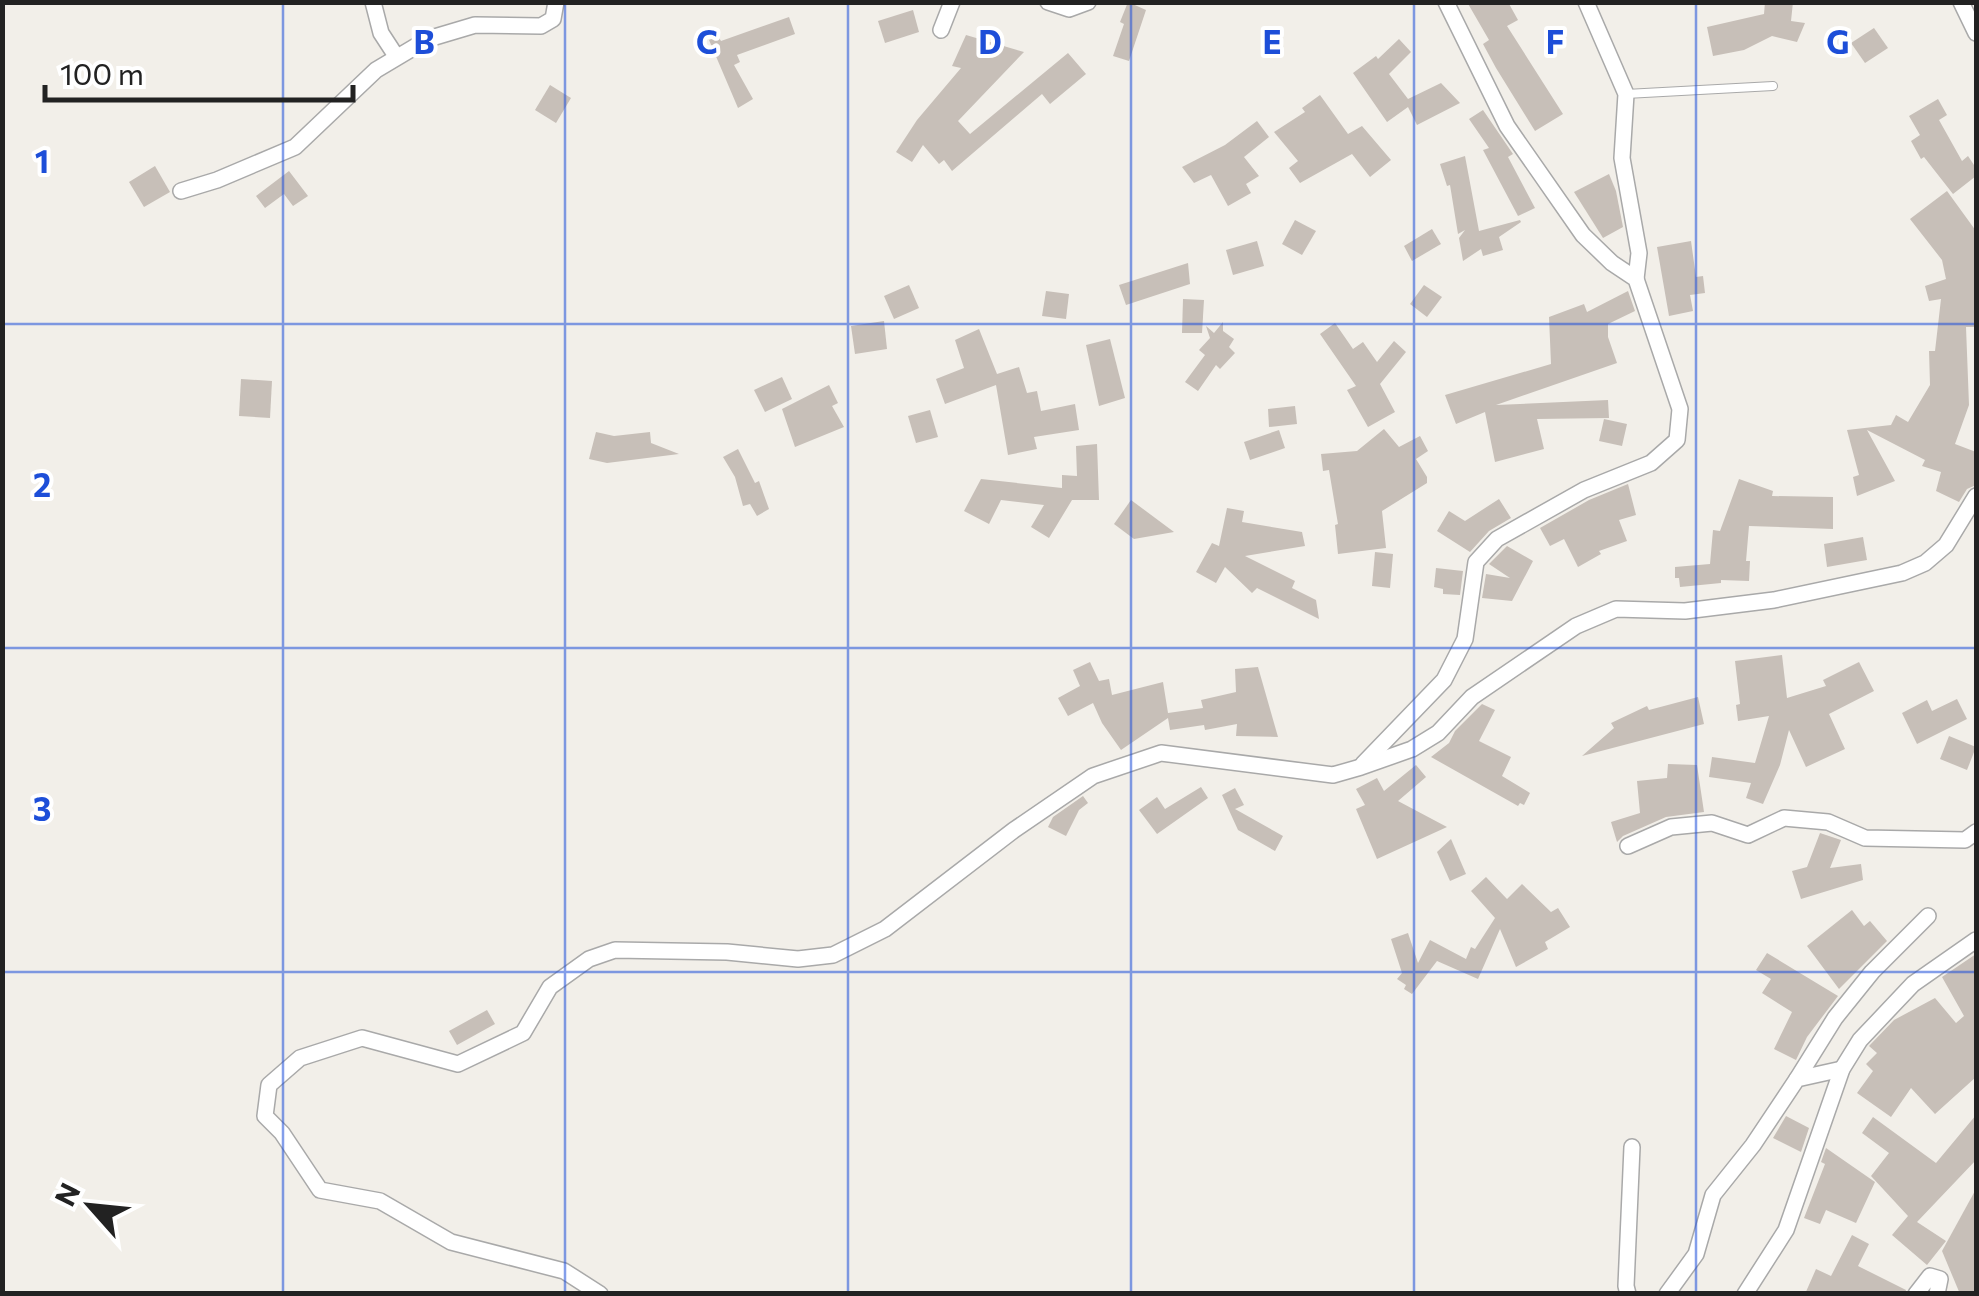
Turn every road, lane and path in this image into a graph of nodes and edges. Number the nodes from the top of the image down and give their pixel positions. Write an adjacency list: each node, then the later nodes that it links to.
1 (373, 2): 11 (street)
2 (556, 2): 11 (street)
3 (952, 2): 9 (street)
4 (1048, 2): 5 (street)
5 (1088, 2)
6 (1446, 2): 15 (street)
7 (1586, 2): 13 (street)
8 (1961, 2): 10 (street)
9 (941, 30)
10 (1976, 33)
11 (396, 56): 14 (street)
12 (1772, 86): 13 (lane)
13 (1626, 94): 15 (street)
14 (181, 191)
15 (1636, 279): 17 (street)
16 (1976, 496): 17 (street)
17 (1361, 767): 25 (street)
18 (1976, 832): 19 (street)
19 (1628, 846)
20 (1928, 916): 23 (street)
21 (1976, 940): 22 (street)
22 (1842, 1069): 23 (street); 28 (street)
23 (1798, 1080): 27 (street)
24 (1632, 1147): 26 (street)
25 (600, 1294)
26 (1628, 1294)
27 (1666, 1294)
28 (1745, 1294)
29 (1916, 1294): 30 (street)
30 (1937, 1294)

